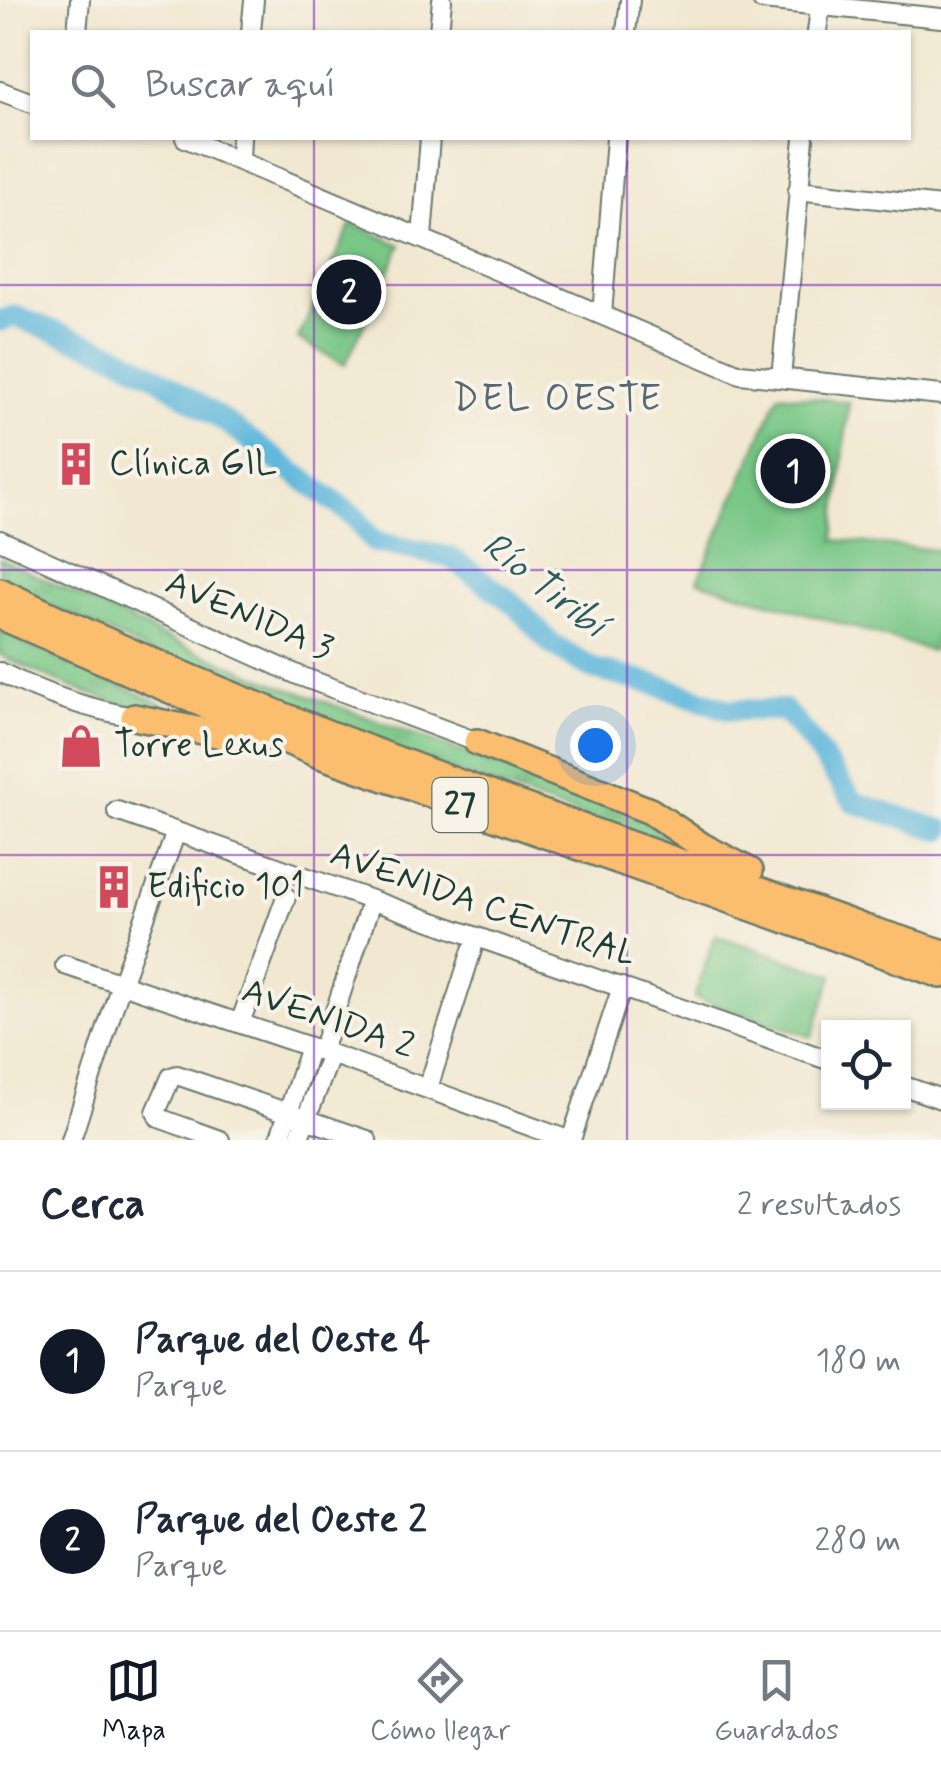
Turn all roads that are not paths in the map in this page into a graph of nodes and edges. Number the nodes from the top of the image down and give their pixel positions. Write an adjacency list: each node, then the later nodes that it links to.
1 (80, 0): 8 (street)
2 (254, 0): 9 (street)
3 (442, 0): 10 (street)
4 (630, 0): 11 (street)
5 (762, 0): 6 (street)
6 (821, 3): 7 (street); 12 (street)
7 (941, 18)
8 (77, 30)
9 (251, 30)
10 (439, 30)
11 (626, 30)
12 (817, 30)
13 (0, 91): 14 (street)
14 (30, 103)
15 (191, 140): 20 (street)
16 (242, 140): 20 (street)
17 (430, 140): 23 (street)
18 (616, 140): 24 (street)
19 (804, 140): 21 (street)
20 (240, 159): 23 (street)
21 (798, 190): 22 (street); 25 (street)
22 (941, 206)
23 (422, 237): 24 (street)
24 (602, 315): 25 (street)
25 (780, 378): 26 (street)
26 (941, 395)
27 (0, 540): 32 (street, AVENIDA 3)
28 (0, 590): 38 (highway, 27)
29 (0, 616): 33 (highway, 27)
30 (8, 676): 31 (street)
31 (134, 717): 33 (highway)
32 (477, 742): 38 (highway)
33 (316, 754): 42 (highway, 27)
34 (117, 811): 35 (street, AVENIDA CENTRAL)
35 (176, 832): 43 (street); 44 (street, AVENIDA CENTRAL)
36 (286, 896): 45 (street)
37 (368, 911): 46 (street)
38 (862, 927): 40 (highway, 27)
39 (472, 950): 48 (street)
40 (941, 952)
41 (65, 965): 43 (street, AVENIDA 2)
42 (941, 975)
43 (121, 984): 45 (street, AVENIDA 2); 53 (street)
44 (622, 987): 47 (street, AVENIDA CENTRAL); 58 (street)
45 (240, 1023): 46 (street, AVENIDA 2)
46 (321, 1050): 48 (street, AVENIDA 2); 51 (street); 52 (street)
47 (821, 1058)
48 (428, 1088): 58 (street, AVENIDA 2)
49 (911, 1088): 50 (street)
50 (941, 1099)
51 (288, 1113): 52 (street); 54 (street); 55 (street)
52 (308, 1120): 56 (street); 57 (street)
53 (70, 1140)
54 (220, 1140)
55 (279, 1140)
56 (298, 1140)
57 (367, 1140)
58 (570, 1140)

